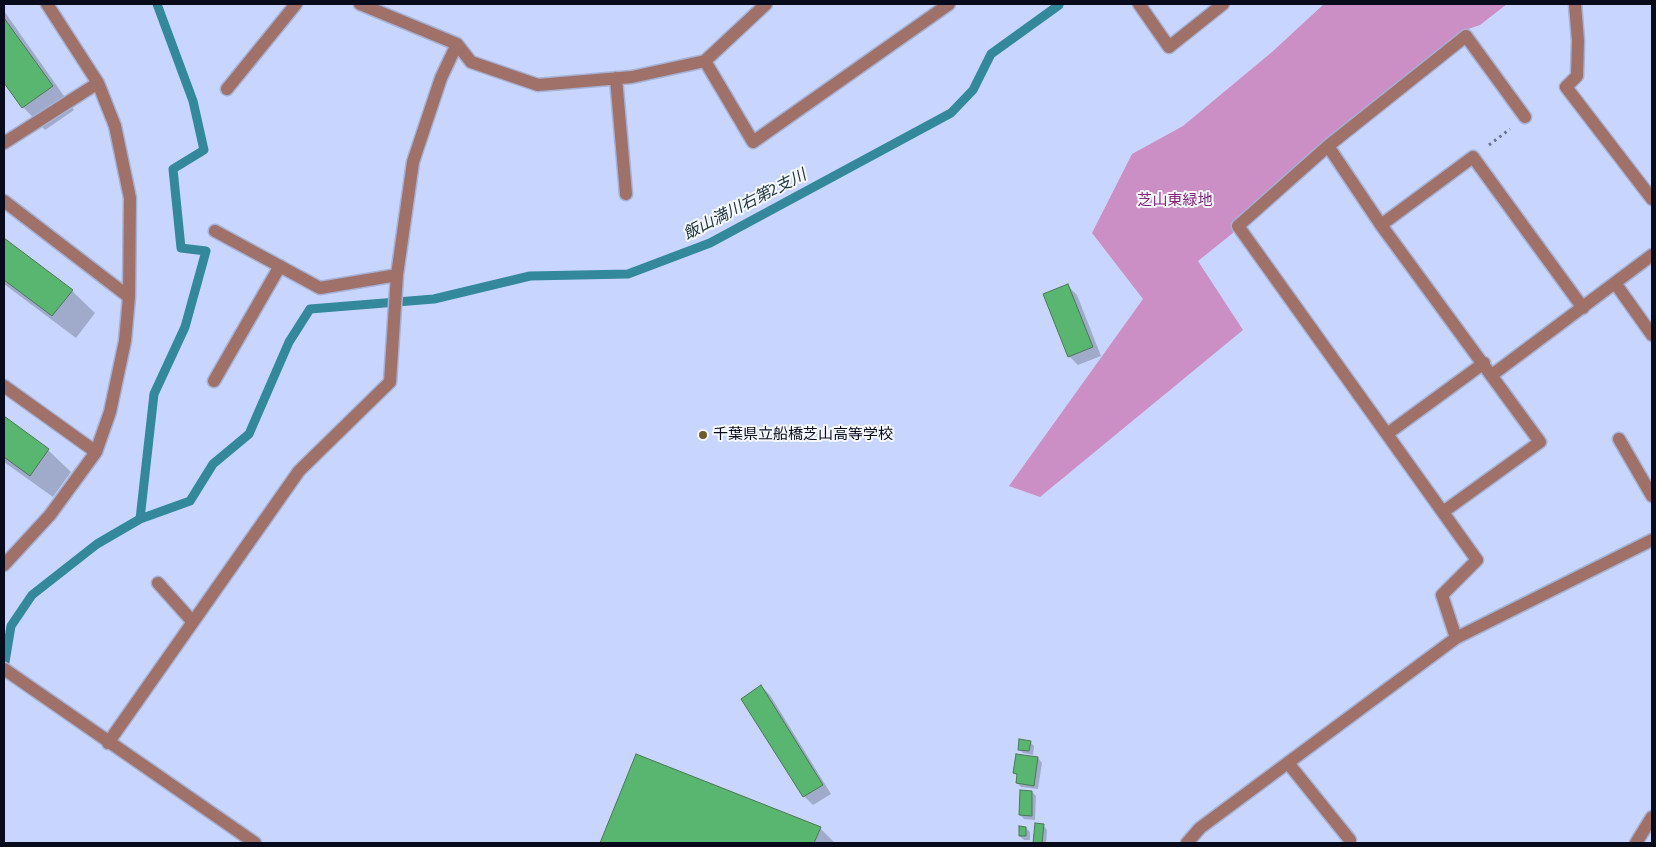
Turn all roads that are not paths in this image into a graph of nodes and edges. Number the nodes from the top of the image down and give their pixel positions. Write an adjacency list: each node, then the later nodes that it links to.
1 (48, 4): 12 (street)
2 (296, 4): 13 (street)
3 (360, 4): 9 (street)
4 (766, 4): 10 (street)
5 (949, 4): 10 (street)
6 (1139, 4): 7 (street)
7 (1223, 4)
8 (1575, 4): 18 (street)
9 (457, 44): 11 (street); 24 (street)
10 (705, 61): 11 (street)
11 (616, 78): 17 (street)
12 (98, 83): 15 (street); 26 (street)
13 (227, 89)
14 (1525, 117): 16 (street)
15 (4, 143)
16 (1328, 146): 20 (street); 33 (street)
17 (626, 194)
18 (1652, 199)
19 (4, 201): 26 (street)
20 (1381, 225): 27 (street); 29 (street)
21 (215, 231): 23 (street)
22 (1652, 255): 25 (street)
23 (280, 266): 24 (street); 31 (street)
24 (397, 275): 41 (street)
25 (1616, 283): 27 (street); 28 (street)
26 (129, 297): 35 (street)
27 (1583, 308): 30 (street)
28 (1652, 335)
29 (1484, 363): 30 (street); 33 (street)
30 (1492, 375): 37 (street)
31 (214, 381)
32 (4, 386): 35 (street)
33 (1387, 434): 37 (street)
34 (1619, 439): 36 (street)
35 (96, 452): 39 (street)
36 (1652, 496)
37 (1443, 512): 42 (street)
38 (1652, 540): 42 (street)
39 (4, 563)
40 (158, 583): 41 (street)
41 (192, 621): 44 (street)
42 (1456, 638): 45 (street)
43 (4, 669): 44 (street)
44 (108, 743): 49 (street)
45 (1288, 763): 47 (street); 50 (street)
46 (1652, 817): 48 (street)
47 (1350, 840)
48 (1640, 842)
49 (255, 843)
50 (1187, 843)

